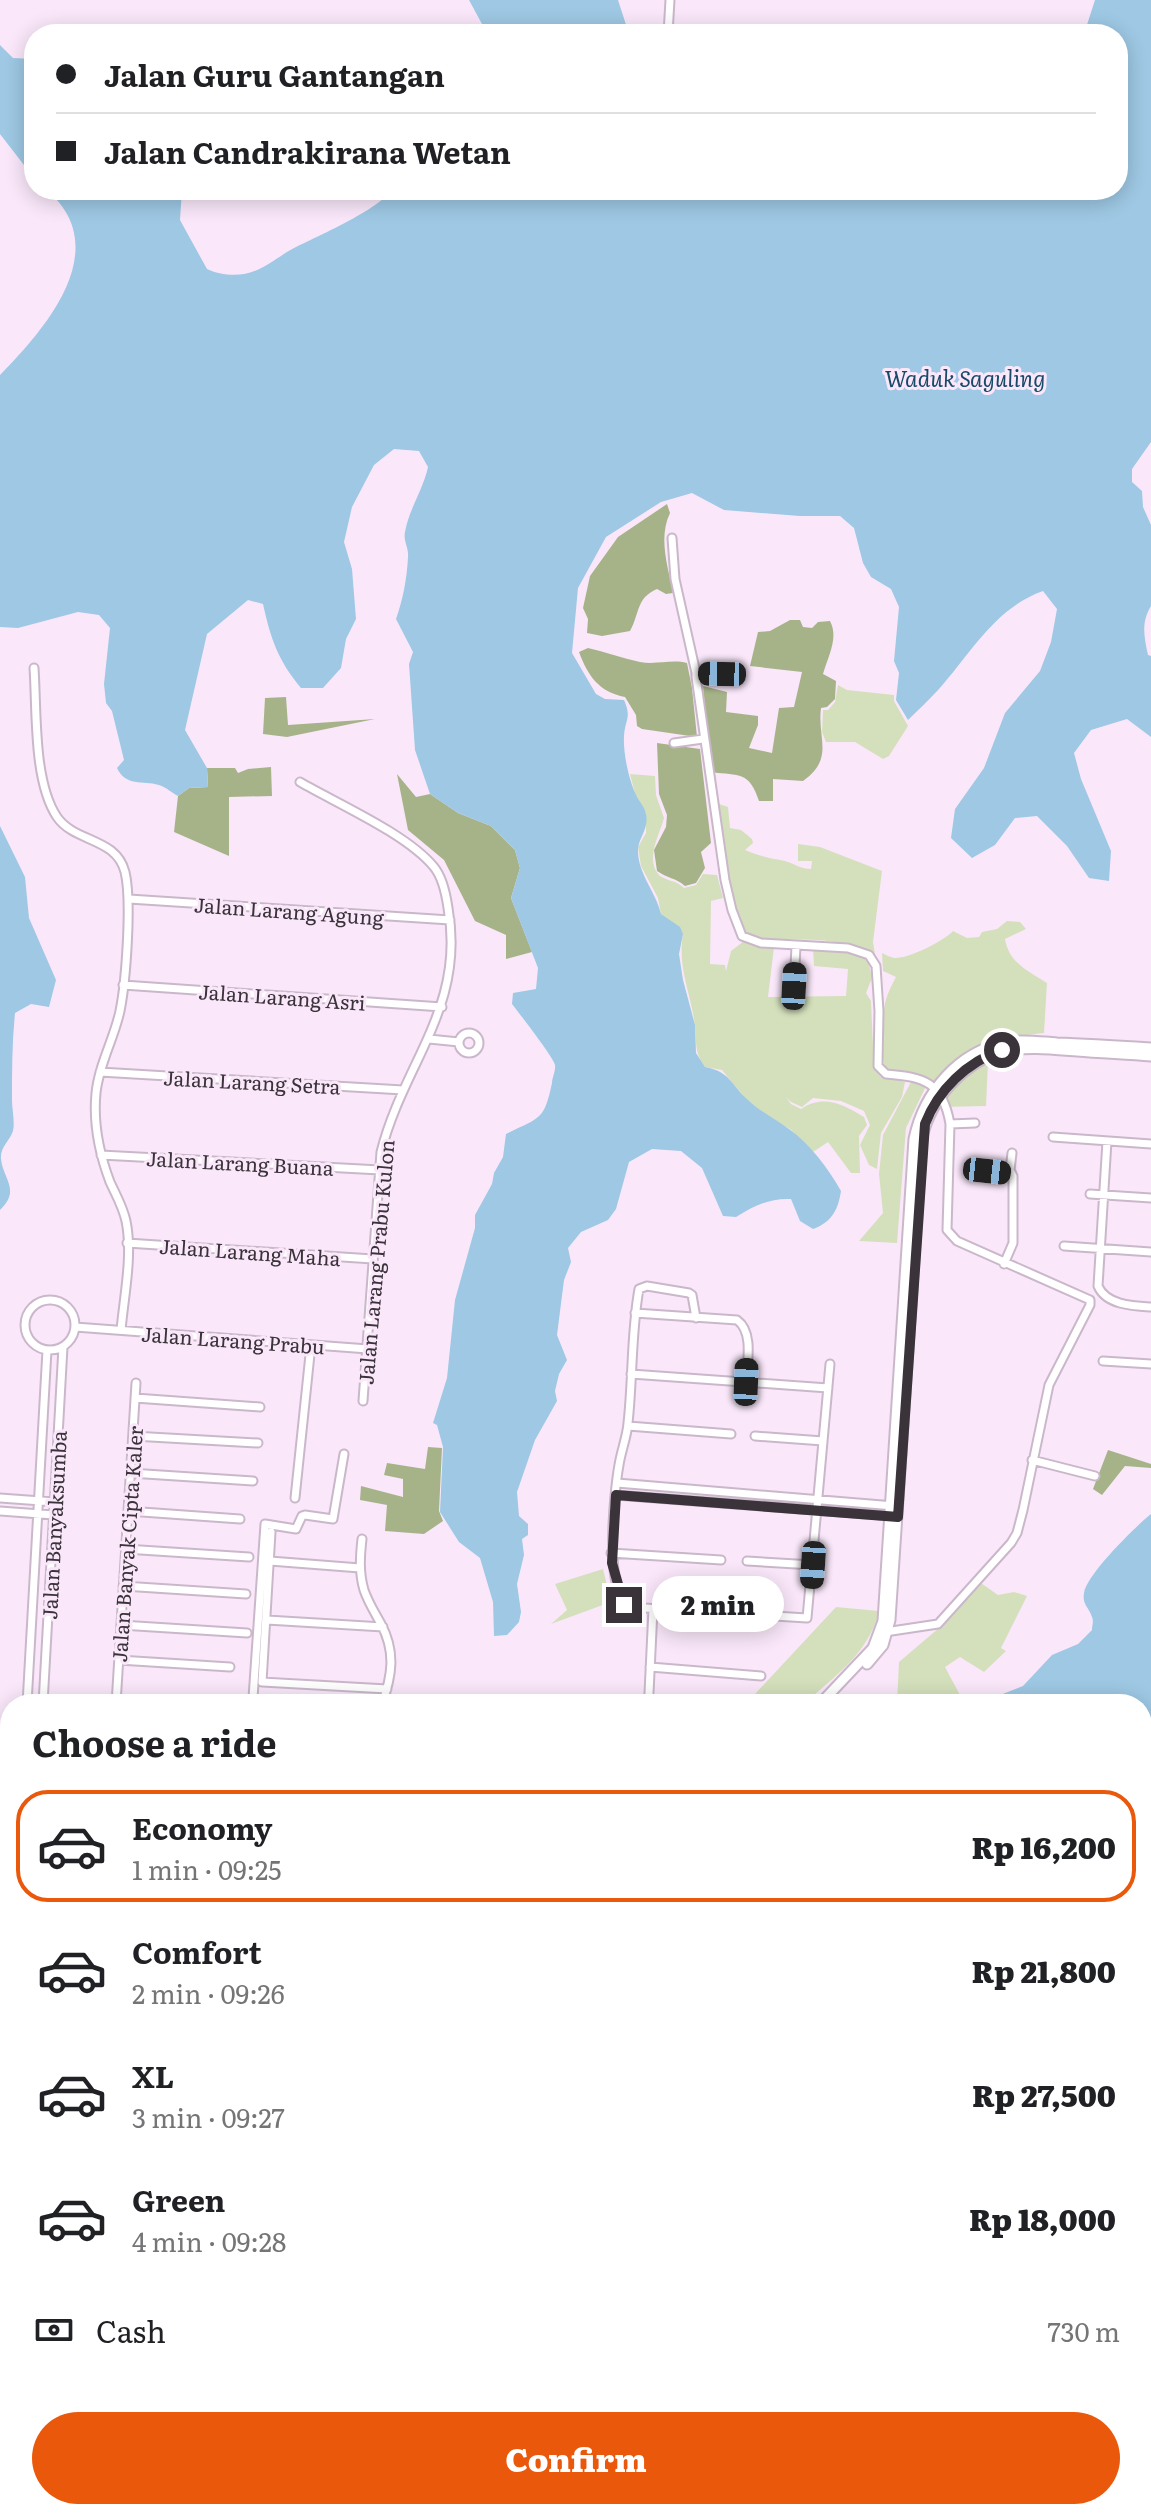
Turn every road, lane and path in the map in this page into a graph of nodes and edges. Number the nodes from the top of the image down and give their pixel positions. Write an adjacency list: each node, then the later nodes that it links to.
1 (670, 0): 2 (street)
2 (669, 24)
3 (672, 538): 5 (street)
4 (34, 668): 10 (street)
5 (696, 673): 6 (street); 7 (street)
6 (722, 674)
7 (703, 739): 8 (street); 12 (street)
8 (674, 743)
9 (300, 782): 11 (street, Jalan Larang Prabu Kulon)
10 (129, 899): 11 (street, Jalan Larang Agung); 13 (street)
11 (450, 920): 15 (street, Jalan Larang Prabu Kulon)
12 (796, 946): 14 (street); 22 (street)
13 (123, 985): 15 (street, Jalan Larang Asri); 20 (street)
14 (794, 986)
15 (442, 1007): 16 (street, Jalan Larang Prabu Kulon)
16 (429, 1039): 17 (street); 21 (street, Jalan Larang Prabu Kulon)
17 (459, 1042)
18 (1151, 1048): 22 (street)
19 (1151, 1056): 22 (street)
20 (100, 1072): 21 (street, Jalan Larang Setra); 29 (street)
21 (403, 1090): 30 (street, Jalan Larang Prabu Kulon)
22 (938, 1092): 24 (street); 84 (street)
23 (975, 1123): 24 (street)
24 (950, 1124): 41 (street)
25 (1053, 1137): 26 (street)
26 (1107, 1141): 27 (street); 34 (street)
27 (1151, 1144)
28 (1012, 1153): 32 (street)
29 (101, 1155): 30 (street, Jalan Larang Buana); 36 (street)
30 (380, 1170): 40 (street, Jalan Larang Prabu Kulon)
31 (983, 1170): 32 (street)
32 (1010, 1173): 41 (street)
33 (1090, 1194): 34 (street)
34 (1104, 1194): 35 (street); 38 (street)
35 (1151, 1198)
36 (127, 1243): 40 (street, Jalan Larang Maha); 46 (street)
37 (1064, 1246): 38 (street)
38 (1100, 1249): 39 (street); 42 (street)
39 (1151, 1252)
40 (373, 1259): 49 (street, Jalan Larang Prabu Kulon)
41 (1004, 1264): 68 (street)
42 (1151, 1307)
43 (635, 1313): 44 (street); 44 (street); 54 (street)
44 (696, 1318): 55 (street)
45 (75, 1327): 46 (street, Jalan Larang Prabu); 48 (street); 50 (street)
46 (121, 1330): 47 (street, Jalan Larang Prabu)
47 (311, 1345): 49 (street, Jalan Larang Prabu); 76 (street)
48 (63, 1347): 50 (street); 79 (street, Jalan Banyaksumba)
49 (368, 1349): 59 (street, Jalan Larang Prabu Kulon)
50 (47, 1350): 78 (street, Jalan Banyaksumba)
51 (1103, 1361): 53 (street)
52 (830, 1364): 57 (street)
53 (1151, 1364)
54 (631, 1374): 55 (street); 61 (street)
55 (746, 1382): 57 (street)
56 (136, 1383): 58 (street, Jalan Banyak Cipta Kaler)
57 (828, 1388): 65 (street)
58 (135, 1398): 60 (street); 63 (street, Jalan Banyak Cipta Kaler)
59 (363, 1401)
60 (260, 1407)
61 (628, 1426): 62 (street); 72 (street)
62 (731, 1434)
63 (133, 1436): 66 (street); 69 (street, Jalan Banyak Cipta Kaler)
64 (755, 1436): 65 (street)
65 (823, 1441): 77 (street)
66 (258, 1443)
67 (344, 1454): 115 (street)
68 (1032, 1460): 70 (street); 104 (street)
69 (130, 1473): 71 (street); 83 (street, Jalan Banyak Cipta Kaler)
70 (1095, 1476)
71 (253, 1481)
72 (617, 1483): 73 (street); 74 (street)
73 (739, 1494): 77 (street); 80 (street)
74 (616, 1495): 80 (street); 91 (street)
75 (0, 1498): 78 (street)
76 (295, 1498)
77 (818, 1500): 81 (street); 84 (street)
78 (39, 1501): 79 (street); 85 (street, Jalan Banyaksumba)
79 (55, 1502): 86 (street, Jalan Banyaksumba)
80 (738, 1505): 81 (street)
81 (817, 1510): 84 (street); 96 (street)
82 (0, 1511): 85 (street)
83 (128, 1511): 87 (street); 90 (street, Jalan Banyak Cipta Kaler)
84 (894, 1511): 104 (street)
85 (38, 1514): 86 (street); 112 (street, Jalan Banyaksumba)
86 (54, 1515): 113 (street, Jalan Banyaksumba)
87 (240, 1519)
88 (271, 1532): 94 (street)
89 (362, 1539): 97 (street)
90 (125, 1549): 92 (street); 98 (street, Jalan Banyak Cipta Kaler)
91 (611, 1553): 93 (street); 100 (street)
92 (249, 1557)
93 (721, 1560)
94 (270, 1561): 97 (street); 101 (street)
95 (747, 1561): 96 (street)
96 (813, 1565): 100 (street)
97 (360, 1568): 103 (street)
98 (123, 1586): 99 (street); 102 (street, Jalan Banyak Cipta Kaler)
99 (246, 1594)
100 (653, 1609): 108 (street)
101 (267, 1620): 103 (street); 110 (street)
102 (121, 1625): 105 (street); 106 (street, Jalan Banyak Cipta Kaler)
103 (383, 1627): 110 (street)
104 (884, 1632): 117 (street); 118 (street)
105 (247, 1633)
106 (119, 1660): 107 (street); 114 (street, Jalan Banyak Cipta Kaler)
107 (230, 1667)
108 (650, 1667): 109 (street); 111 (street)
109 (761, 1676)
110 (387, 1689): 116 (street)
111 (649, 1693)
112 (28, 1694)
113 (44, 1694)
114 (117, 1694)
115 (253, 1694)
116 (385, 1694)
117 (829, 1694)
118 (838, 1694)

